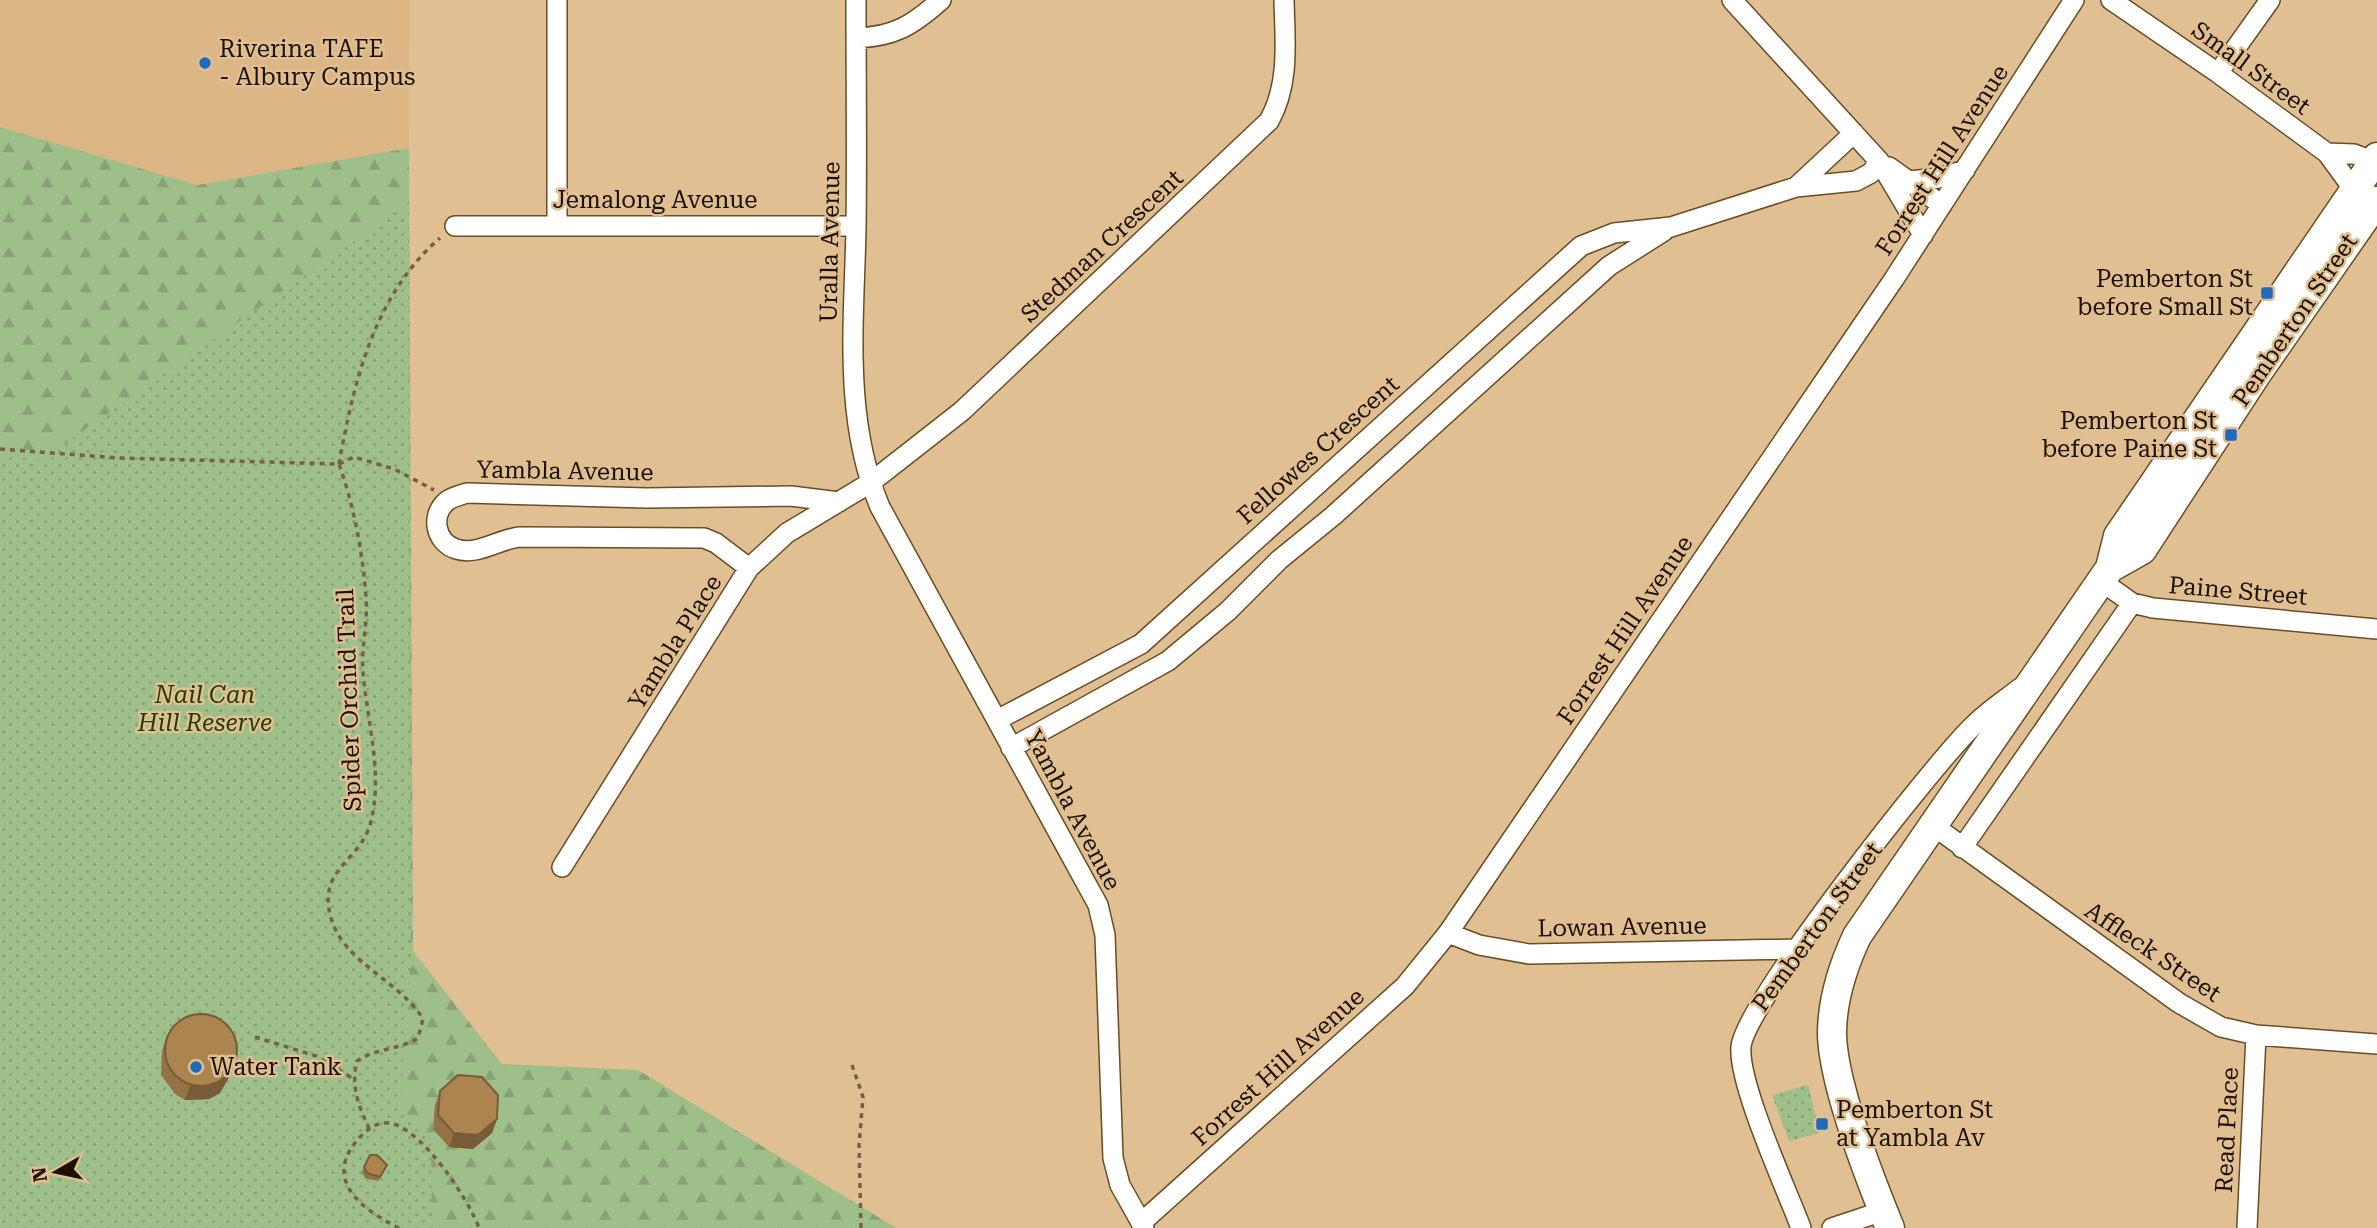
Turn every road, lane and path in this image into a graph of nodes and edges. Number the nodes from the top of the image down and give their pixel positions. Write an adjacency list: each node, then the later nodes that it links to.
1 (557, 0): 19 (street)
2 (856, 0): 9 (street, Uralla Avenue)
3 (941, 0): 9 (street)
4 (1284, 0): 26 (street, Stedman Crescent)
5 (1732, 0): 11 (street)
6 (2074, 0): 14 (street, Forrest Hill Avenue)
7 (2111, 0): 10 (street, Small Street)
8 (2270, 0): 10 (street)
9 (856, 38): 21 (street, Uralla Avenue)
10 (2218, 72): 12 (street, Small Street)
11 (1854, 133): 13 (street); 17 (street, Fellowes Crescent)
12 (2327, 153): 15 (street, Small Street); 15 (street, Small Street)
13 (1879, 161): 16 (street); 17 (street, Fellowes Crescent); 23 (street)
14 (1965, 170): 16 (street); 18 (street, Forrest Hill Avenue)
15 (2373, 179): 30 (main road, Pemberton Street)
16 (1909, 181): 18 (street)
17 (1796, 187): 22 (street, Fellowes Crescent)
18 (1942, 205): 23 (street, Forrest Hill Avenue)
19 (557, 224): 20 (street, Jemalong Avenue); 21 (street, Jemalong Avenue)
20 (455, 226): 25 (path)
21 (856, 226): 26 (street, Uralla Avenue)
22 (1671, 227): 34 (street, Fellowes Crescent); 35 (street, Fellowes Crescent)
23 (1923, 235): 39 (street, Forrest Hill Avenue)
24 (0, 449): 25 (path)
25 (339, 464): 27 (path); 45 (path, Spider Orchid Trail)
26 (870, 483): 28 (street, Yambla Place); 34 (street, Yambla Avenue)
27 (448, 499): 28 (street, Yambla Avenue); 29 (street, Yambla Avenue)
28 (839, 502): 29 (street, Yambla Place)
29 (750, 568): 38 (street, Yambla Place)
30 (2106, 574): 31 (street, Paine Street); 33 (main road, Pemberton Street)
31 (2132, 603): 32 (street, Paine Street); 37 (street)
32 (2377, 629)
33 (2035, 676): 36 (main road, Pemberton Street); 40 (street, Pemberton Street)
34 (998, 720): 35 (street, Yambla Avenue)
35 (1011, 748): 48 (street, Yambla Avenue)
36 (1931, 824): 37 (street, Affleck Street); 47 (main road, Pemberton Street)
37 (1962, 848): 41 (street, Affleck Street)
38 (562, 867)
39 (1448, 933): 40 (street, Lowan Avenue); 48 (street, Forrest Hill Avenue)
40 (1799, 949): 52 (street, Pemberton Street)
41 (2256, 1035): 43 (street, Affleck Street); 54 (street, Read Place)
42 (254, 1037): 45 (path)
43 (2377, 1044)
44 (852, 1065): 51 (path)
45 (353, 1078): 46 (path)
46 (369, 1128): 49 (path); 50 (path)
47 (1887, 1220): 53 (street)
48 (1143, 1225)
49 (399, 1228)
50 (478, 1228)
51 (861, 1228)
52 (1801, 1228)
53 (1832, 1228)
54 (2247, 1228)

